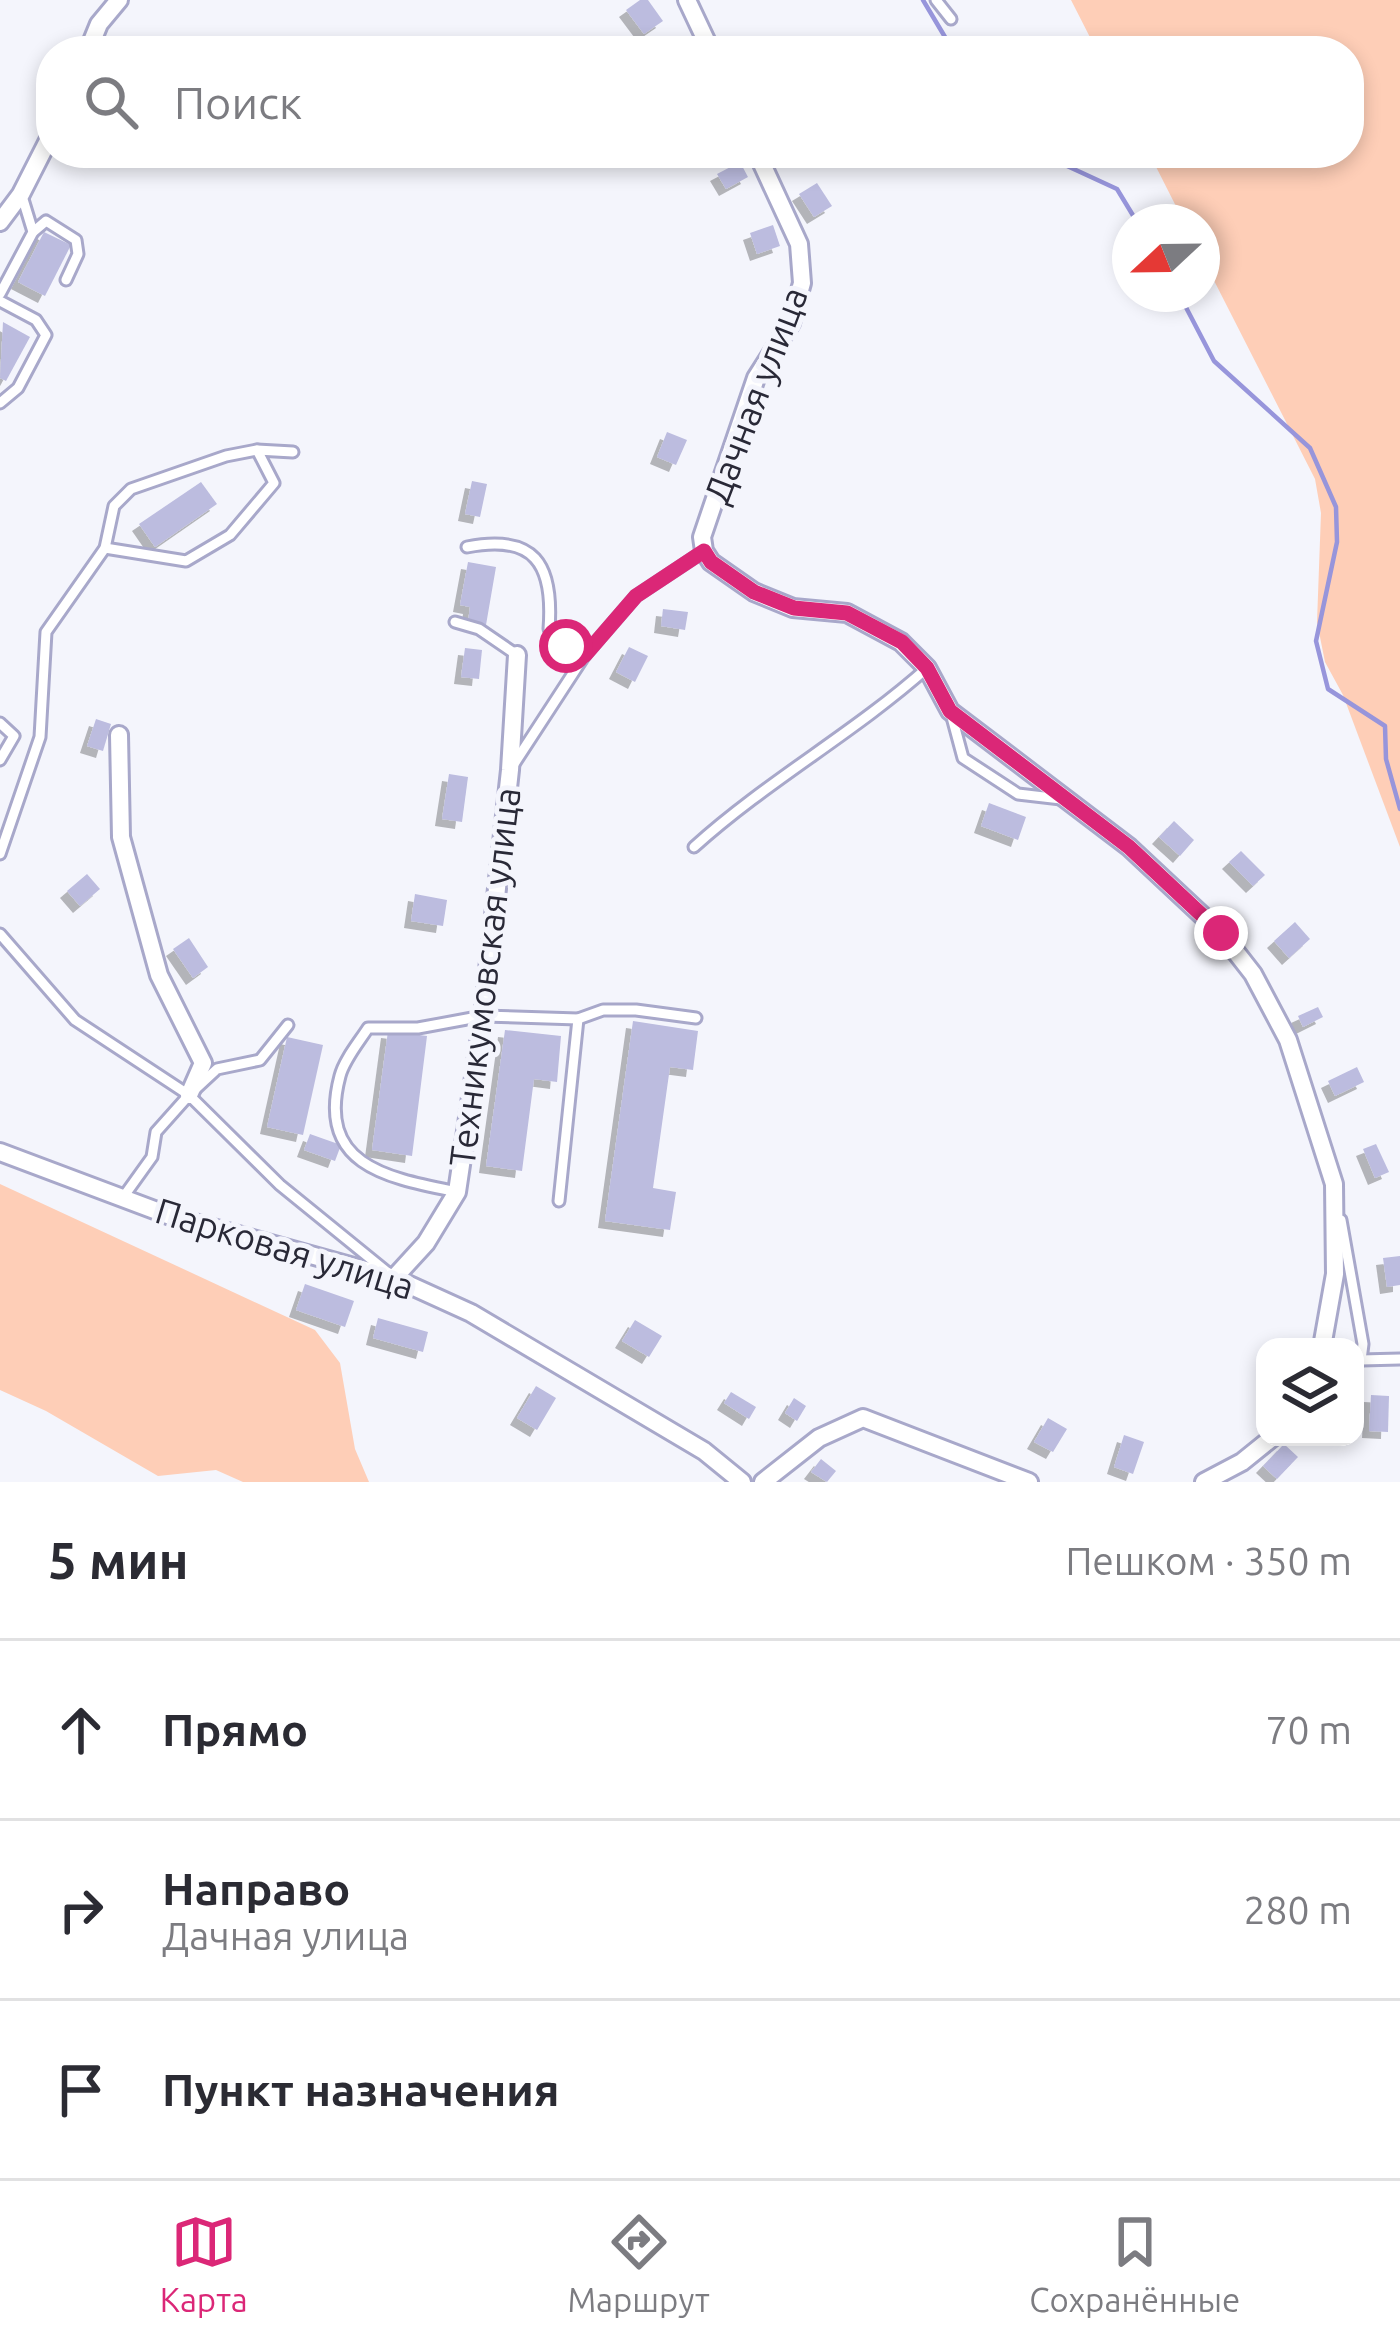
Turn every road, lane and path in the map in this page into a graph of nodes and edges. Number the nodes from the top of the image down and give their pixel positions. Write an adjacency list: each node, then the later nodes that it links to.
1 (107, 0): 6 (lane)
2 (119, 0): 6 (street)
3 (687, 0): 8 (street)
4 (936, 0): 5 (lane)
5 (952, 19)
6 (99, 24): 7 (street)
7 (94, 36)
8 (704, 36)
9 (36, 164): 11 (street)
10 (765, 168): 21 (street, Дачная улица)
11 (21, 194): 12 (street); 13 (lane)
12 (0, 222)
13 (33, 232): 14 (lane); 15 (lane)
14 (66, 280)
15 (0, 298): 16 (lane)
16 (0, 403)
17 (257, 450): 18 (lane); 20 (lane); 20 (lane)
18 (293, 452)
19 (466, 547): 24 (lane)
20 (105, 548): 33 (lane)
21 (704, 551): 24 (lane); 25 (street, Дачная улица)
22 (455, 622): 23 (lane)
23 (518, 655): 30 (street, Техникумовская улица)
24 (585, 655): 30 (lane)
25 (927, 668): 26 (street, Дачная улица); 32 (lane)
26 (950, 711): 31 (street, Дачная улица); 31 (lane)
27 (0, 723): 29 (lane)
28 (119, 735): 39 (street)
29 (0, 760)
30 (510, 770): 35 (street, Техникумовская улица)
31 (1066, 799): 41 (street, Дачная улица)
32 (694, 847)
33 (0, 854)
34 (0, 934): 39 (lane)
35 (483, 1016): 37 (lane); 42 (street, Техникумовская улица); 42 (lane)
36 (696, 1018): 37 (lane)
37 (578, 1019): 44 (lane)
38 (288, 1025): 39 (lane)
39 (189, 1095): 43 (lane); 45 (lane)
40 (0, 1152): 43 (street, Парковая улица)
41 (1334, 1184): 46 (street, Дачная улица); 47 (lane)
42 (457, 1192): 45 (street, Техникумовская улица)
43 (124, 1196): 45 (street, Парковая улица)
44 (559, 1201)
45 (394, 1278): 51 (street, Парковая улица)
46 (1324, 1338)
47 (1362, 1338)
48 (1400, 1359): 49 (lane)
49 (1364, 1362)
50 (1262, 1446): 54 (street)
51 (742, 1482)
52 (763, 1482): 53 (street)
53 (1029, 1482)
54 (1204, 1482)

